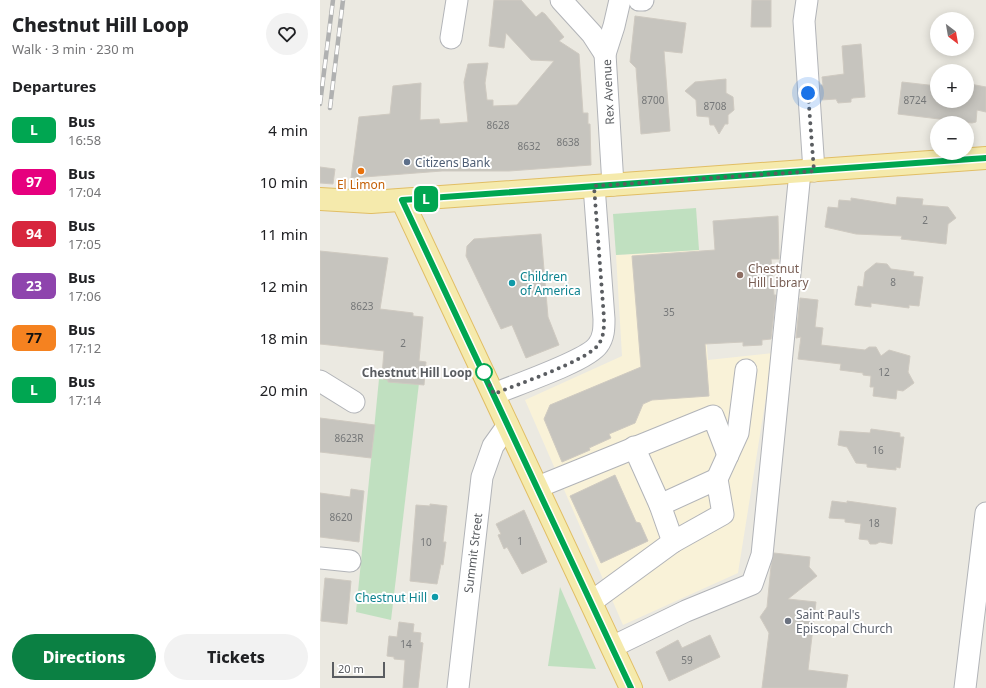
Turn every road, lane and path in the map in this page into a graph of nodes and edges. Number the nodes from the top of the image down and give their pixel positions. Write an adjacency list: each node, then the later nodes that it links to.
1 (457, 0): 7 (street)
2 (561, 0): 8 (street)
3 (620, 0): 8 (street, Rex Avenue)
4 (639, 0): 5 (street)
5 (643, 0)
6 (807, 0): 10 (street)
7 (451, 38)
8 (605, 54): 11 (street, Rex Avenue)
9 (986, 158): 10 (main road)
10 (807, 172): 11 (main road); 29 (street)
11 (603, 186): 13 (main road); 16 (street)
12 (320, 199): 13 (main road)
13 (402, 200): 16 (main road)
14 (746, 370): 20 (street)
15 (320, 381): 17 (street)
16 (494, 394): 18 (main road)
17 (354, 402)
18 (508, 425): 22 (main road); 30 (street, Summit Street)
19 (634, 446): 20 (street); 22 (street); 23 (street)
20 (728, 455): 21 (street)
21 (716, 479): 23 (street); 25 (street)
22 (538, 487): 28 (main road)
23 (660, 505): 25 (street)
24 (986, 513): 32 (street)
25 (673, 542): 28 (street)
26 (320, 558): 27 (street)
27 (350, 561)
28 (591, 602): 29 (main road)
29 (612, 647): 31 (main road)
30 (458, 688)
31 (631, 688)
32 (965, 688)

